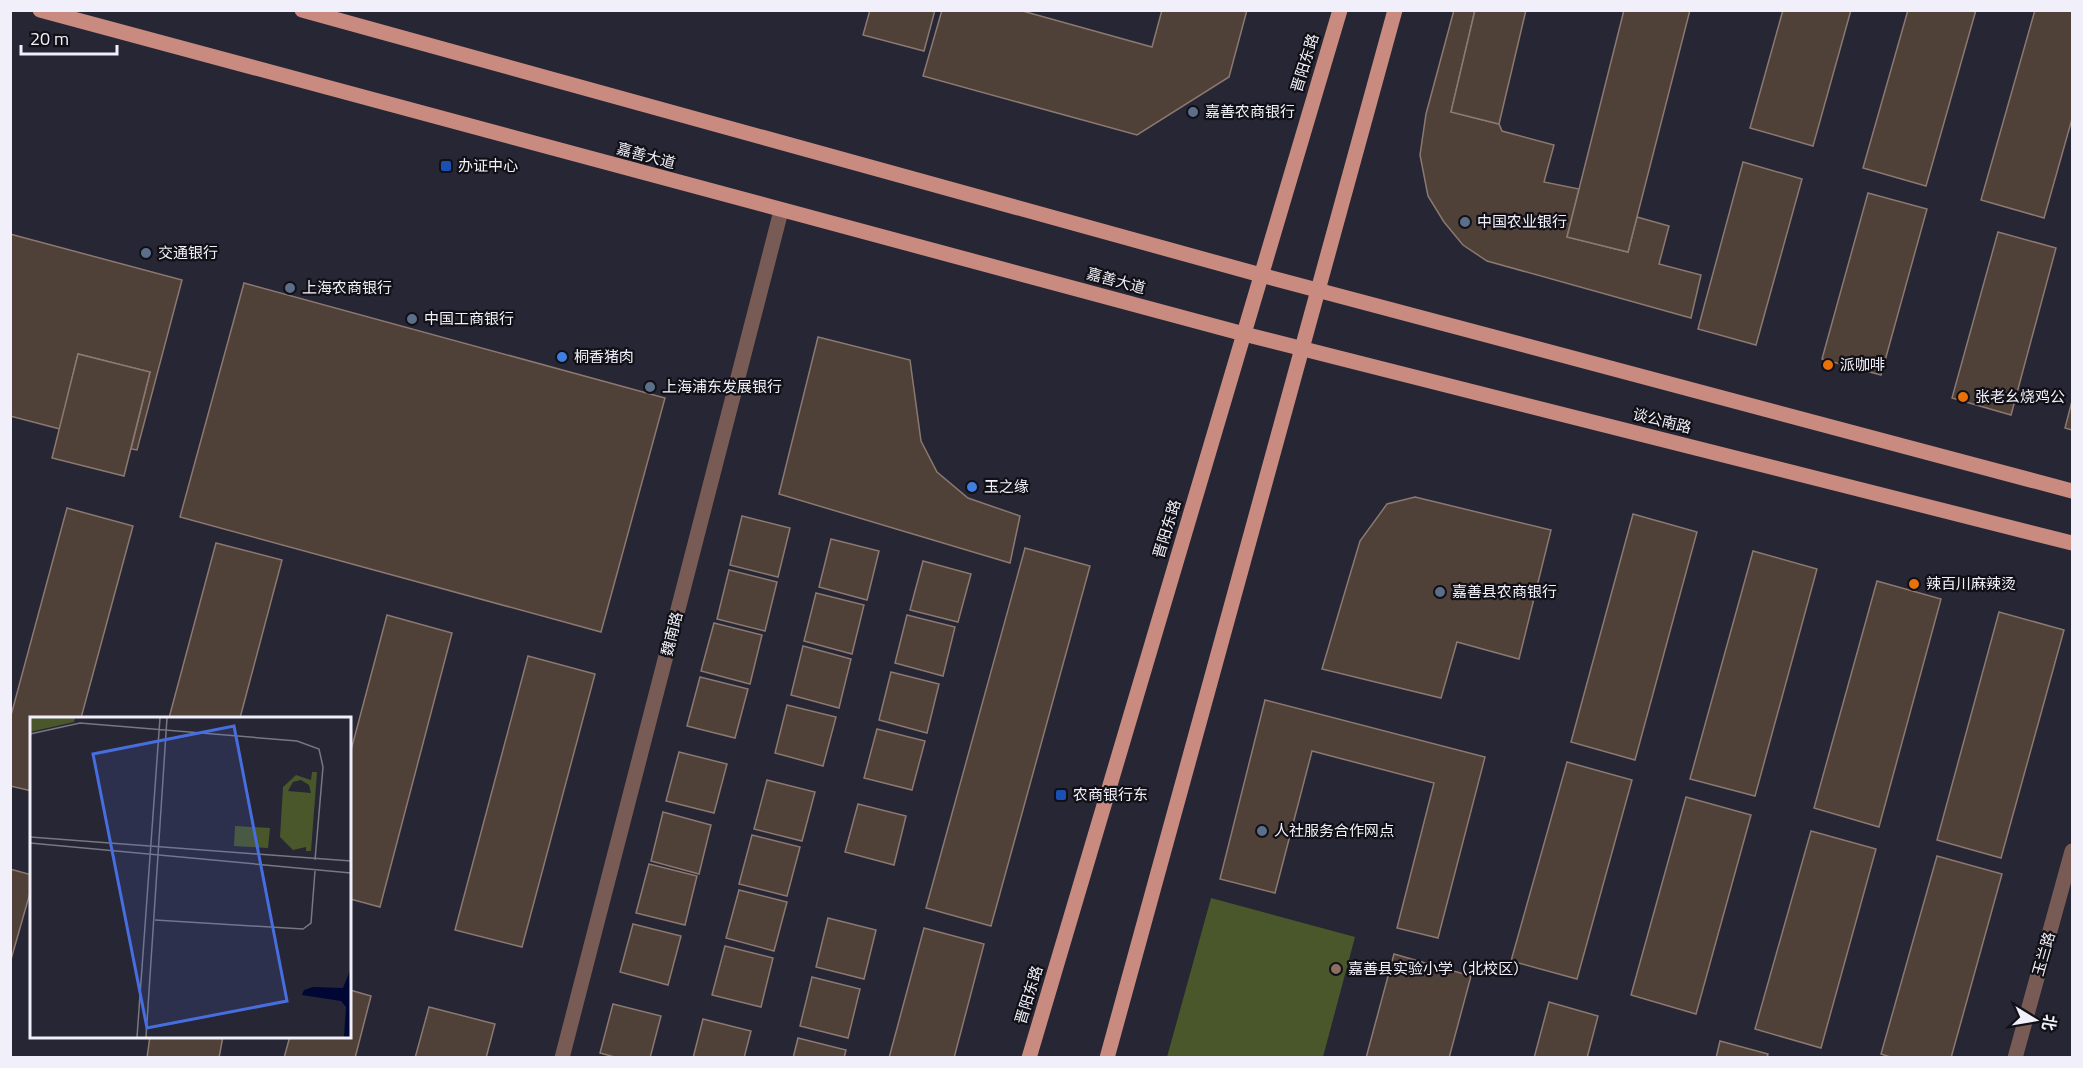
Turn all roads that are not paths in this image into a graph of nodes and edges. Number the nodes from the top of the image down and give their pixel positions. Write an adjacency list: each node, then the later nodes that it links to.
1 (40, 10): 5 (main road, 嘉善大道)
2 (302, 10): 6 (main road)
3 (1340, 10): 6 (main road, 晋阳东路)
4 (1395, 10): 7 (main road)
5 (781, 211): 8 (main road, 嘉善大道); 13 (street, 魏南路)
6 (1261, 275): 7 (main road); 8 (main road, 晋阳东路)
7 (1318, 290): 9 (main road); 10 (main road)
8 (1244, 334): 9 (main road, 谈公南路); 14 (main road, 晋阳东路)
9 (1302, 348): 11 (main road, 谈公南路); 15 (main road)
10 (2073, 491)
11 (2073, 543)
12 (2073, 851): 16 (street, 玉兰路)
13 (562, 1058)
14 (1029, 1058)
15 (1107, 1058)
16 (2015, 1058)

